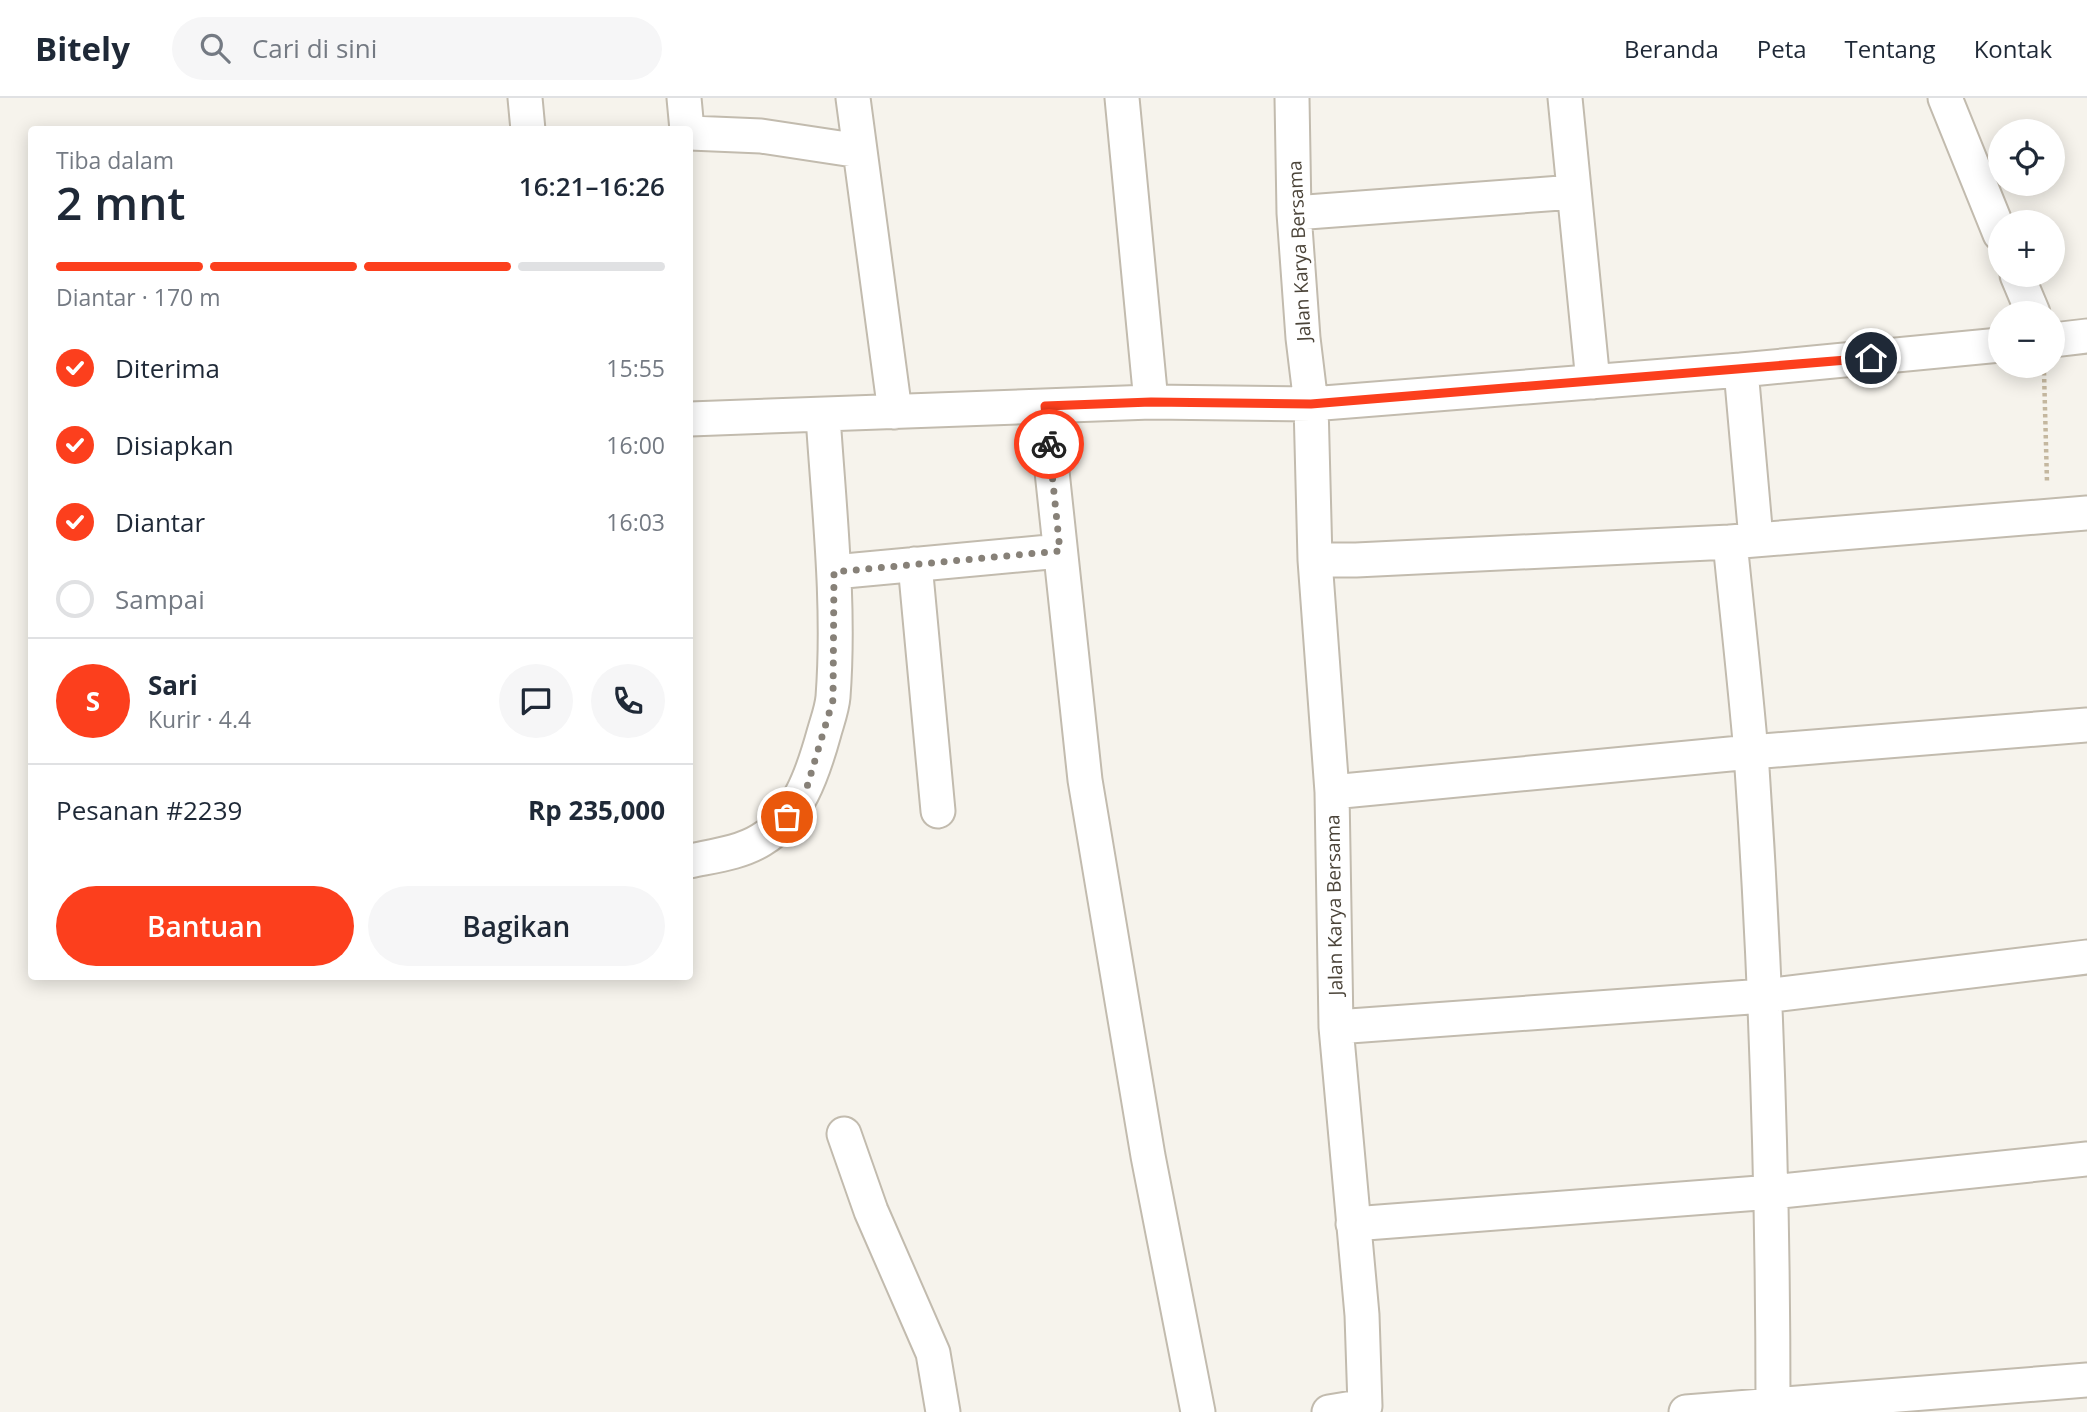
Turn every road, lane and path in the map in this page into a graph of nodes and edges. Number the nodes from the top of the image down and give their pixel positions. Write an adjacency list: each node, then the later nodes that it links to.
1 (525, 98): 8 (street)
2 (684, 98): 9 (street)
3 (853, 98): 11 (street)
4 (1122, 98): 21 (street)
5 (1292, 98): 14 (street, Jalan Karya Bersama)
6 (1565, 98): 12 (street)
7 (1945, 98): 13 (street)
8 (528, 126)
9 (687, 126)
10 (693, 131): 11 (street)
11 (860, 151): 24 (street)
12 (1574, 192): 14 (street); 20 (street)
13 (1990, 210)
14 (1294, 213): 22 (street, Jalan Karya Bersama)
15 (2087, 336): 16 (street)
16 (2065, 339)
17 (1988, 346): 18 (street)
18 (1741, 370): 20 (street); 29 (street)
19 (2044, 378): 28 (path)
20 (1593, 382): 22 (street)
21 (1151, 402): 22 (street); 23 (street)
22 (1311, 404): 31 (street, Jalan Karya Bersama)
23 (1045, 406): 24 (street); 30 (street)
24 (895, 412): 25 (street)
25 (823, 416): 26 (street); 33 (street)
26 (693, 419)
27 (2087, 513): 28 (street)
28 (2050, 515): 29 (street)
29 (1743, 541): 31 (street); 35 (street)
30 (1060, 551): 32 (street); 50 (street)
31 (1315, 560): 36 (street, Jalan Karya Bersama)
32 (915, 564): 33 (street); 37 (street)
33 (834, 572): 38 (street)
34 (2087, 725): 35 (street)
35 (1751, 752): 36 (street); 40 (street)
36 (1332, 792): 41 (street, Jalan Karya Bersama)
37 (938, 811)
38 (693, 860)
39 (2087, 957): 40 (street)
40 (1764, 996): 41 (street); 44 (street)
41 (1336, 1027): 45 (street, Jalan Karya Bersama)
42 (844, 1134): 49 (street)
43 (2087, 1159): 44 (street)
44 (1772, 1192): 45 (street); 47 (street)
45 (1353, 1224): 48 (street, Jalan Karya Bersama)
46 (2087, 1380): 47 (street)
47 (1773, 1404): 52 (street)
48 (1369, 1409): 51 (street)
49 (943, 1412)
50 (1198, 1412)
51 (1329, 1412)
52 (1686, 1412)

